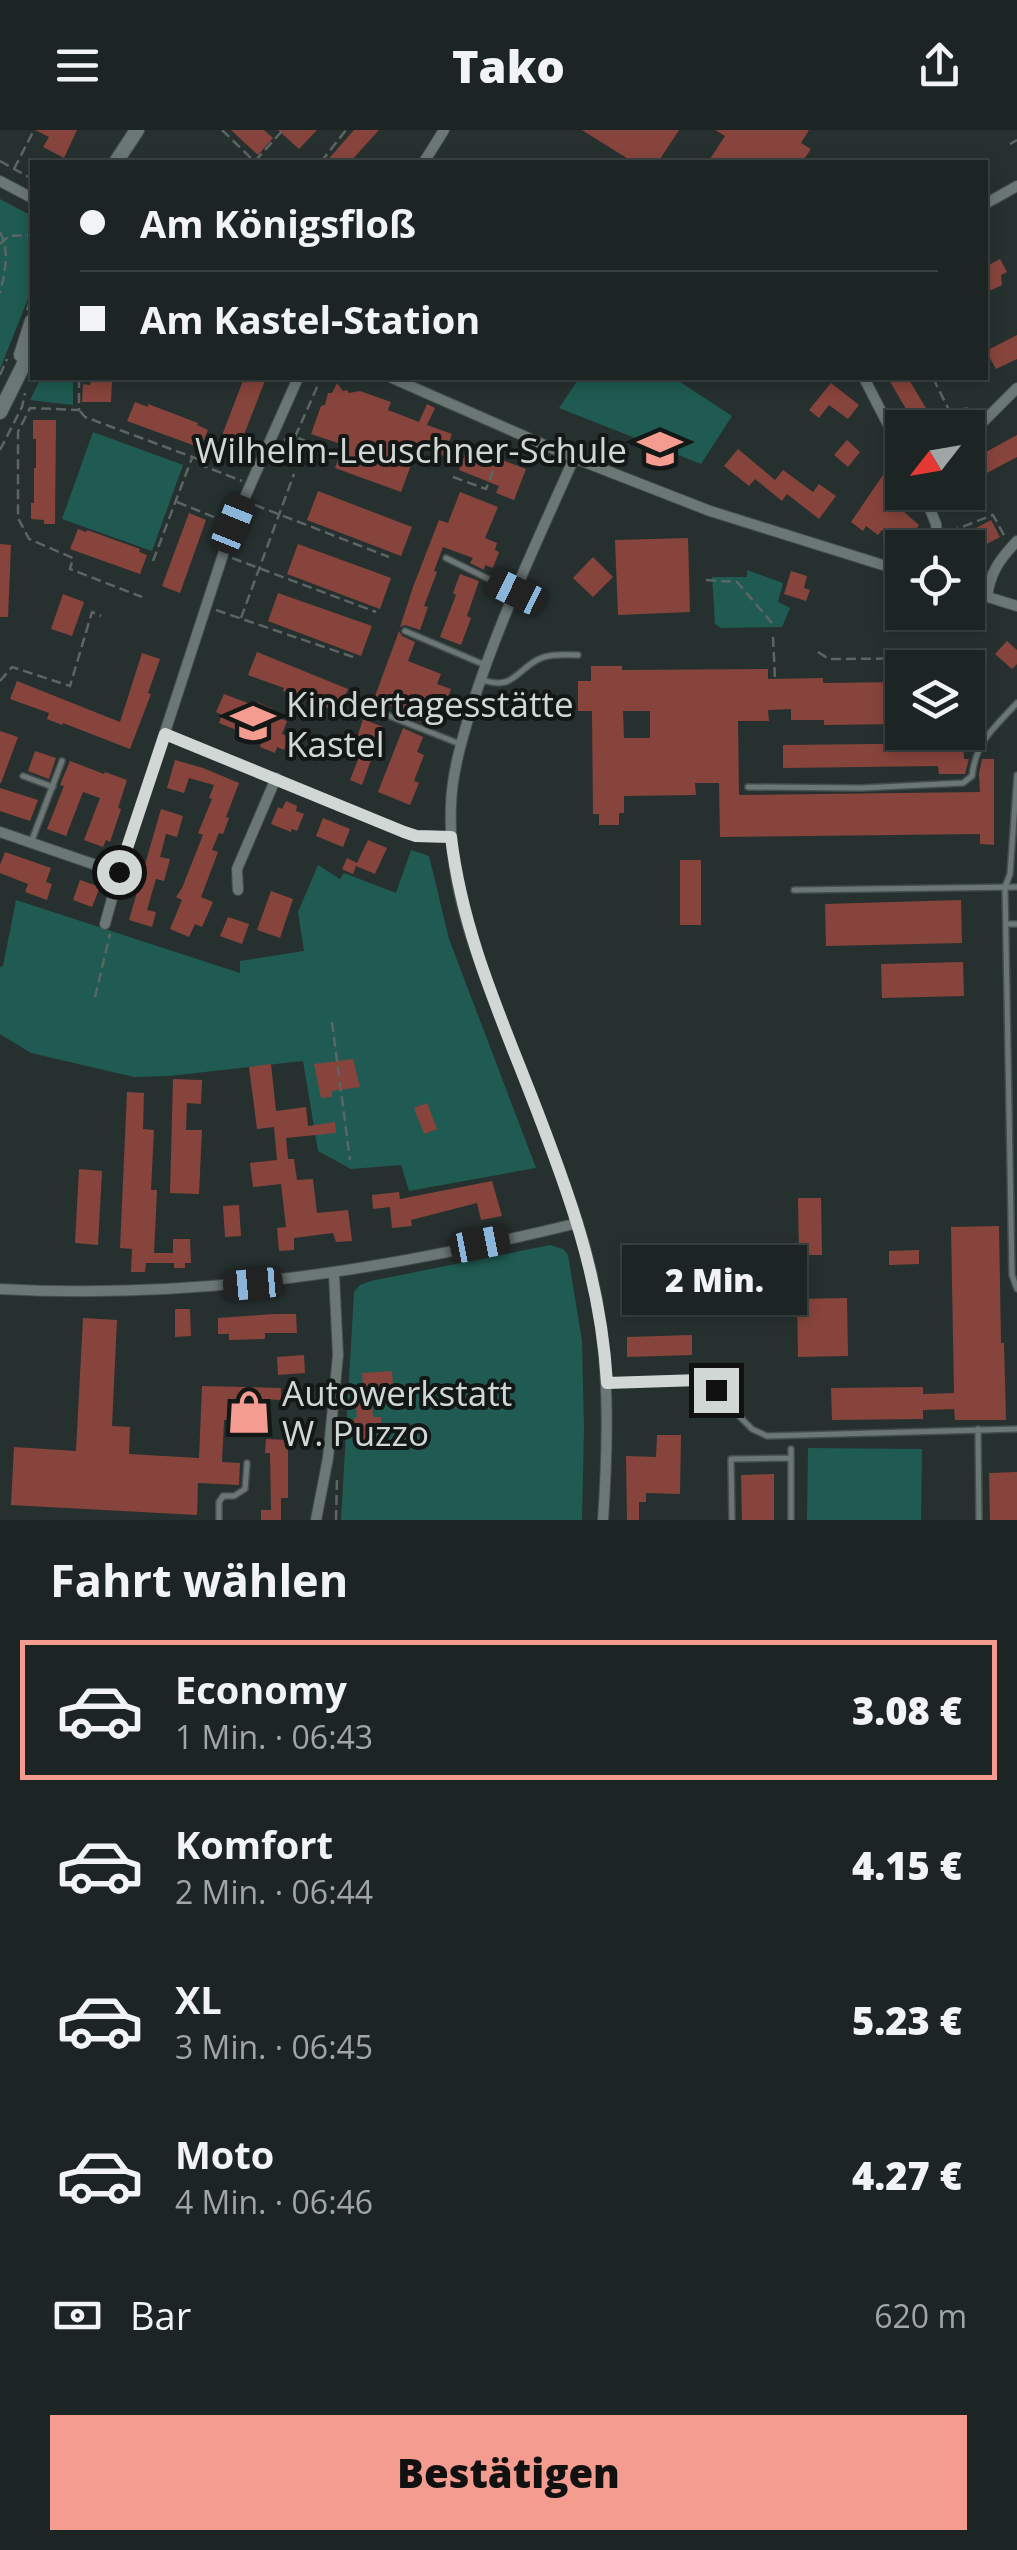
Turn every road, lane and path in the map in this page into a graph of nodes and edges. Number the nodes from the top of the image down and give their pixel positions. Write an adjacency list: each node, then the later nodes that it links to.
1 (34, 130): 15 (path)
2 (137, 130): 9 (street)
3 (222, 130): 10 (path)
4 (283, 130): 11 (path)
5 (346, 130): 12 (path)
6 (444, 130): 13 (street)
7 (1017, 140): 8 (path)
8 (1010, 144)
9 (117, 160)
10 (253, 160)
11 (257, 160)
12 (323, 160)
13 (425, 160)
14 (0, 161): 15 (path)
15 (14, 169): 16 (path)
16 (30, 178)
17 (0, 181): 19 (street)
18 (1017, 186): 20 (street)
19 (30, 197)
20 (988, 202)
21 (0, 232): 23 (path)
22 (30, 236): 23 (path)
23 (4, 239): 24 (path); 25 (path)
24 (0, 244)
25 (0, 293)
26 (30, 331): 35 (street)
27 (30, 354): 35 (street)
28 (79, 380): 38 (path)
29 (297, 380): 45 (street)
30 (320, 380): 44 (path)
31 (397, 380): 43 (street)
32 (865, 380): 41 (street)
33 (934, 380): 39 (path)
34 (1017, 388): 42 (street)
35 (18, 391): 36 (path); 40 (street)
36 (22, 407): 37 (path); 46 (path)
37 (30, 408): 38 (path); 67 (path)
38 (78, 410): 48 (path)
39 (949, 410)
40 (0, 412)
41 (885, 419)
42 (985, 420)
43 (508, 429): 49 (street); 51 (path)
44 (295, 437): 45 (path); 47 (path)
45 (269, 441): 52 (street)
46 (0, 450)
47 (329, 450)
48 (192, 457): 52 (path); 54 (path)
49 (574, 458): 63 (street); 66 (street)
50 (294, 474): 55 (path)
51 (453, 476)
52 (250, 484): 53 (street)
53 (243, 501): 55 (path); 56 (street)
54 (175, 502): 56 (path); 62 (path)
55 (279, 514): 60 (path); 64 (path)
56 (233, 524): 59 (street)
57 (961, 530): 58 (path)
58 (1014, 544): 68 (street)
59 (223, 554): 64 (path); 70 (street)
60 (389, 556)
61 (446, 558): 66 (lane)
62 (153, 561)
63 (885, 567)
64 (259, 568): 71 (path); 73 (path)
65 (706, 580): 74 (path)
66 (516, 592): 81 (street)
67 (142, 597)
68 (987, 597): 69 (street)
69 (1017, 606)
70 (205, 607): 73 (path); 87 (street)
71 (376, 612)
72 (102, 616): 84 (path)
73 (241, 618): 79 (path)
74 (772, 624)
75 (405, 631): 81 (lane)
76 (773, 637): 83 (path)
77 (818, 652): 80 (path)
78 (578, 655): 82 (lane)
79 (356, 658)
80 (885, 659)
81 (485, 665): 82 (street)
82 (480, 679): 88 (street)
83 (775, 679)
84 (0, 681)
85 (1017, 702): 94 (lane)
86 (370, 708): 88 (lane)
87 (165, 734): 92 (street); 99 (street)
88 (460, 744): 96 (street)
89 (62, 762): 93 (lane)
90 (1017, 775): 98 (lane)
91 (23, 776): 93 (lane)
92 (276, 778): 96 (street); 102 (street)
93 (52, 786): 97 (lane)
94 (748, 787)
95 (0, 832): 97 (street)
96 (451, 837): 114 (street)
97 (31, 843): 99 (street)
98 (1015, 843): 100 (lane)
99 (119, 872): 104 (street)
100 (1005, 887): 101 (lane); 103 (lane); 105 (lane)
101 (1017, 887)
102 (238, 890)
103 (794, 890)
104 (105, 924): 109 (path)
105 (1006, 924): 106 (lane); 107 (lane)
106 (1017, 924)
107 (1006, 962): 108 (lane); 112 (lane)
108 (1017, 963)
109 (95, 997)
110 (332, 1022): 111 (path)
111 (350, 1160)
112 (1014, 1179): 113 (lane)
113 (1014, 1222): 116 (lane)
114 (578, 1223): 115 (street); 118 (street)
115 (334, 1274): 117 (street); 122 (street)
116 (1017, 1289)
117 (0, 1290)
118 (607, 1383): 120 (lane); 128 (street)
119 (1017, 1429): 120 (lane)
120 (978, 1430): 131 (lane)
121 (791, 1448): 123 (lane)
122 (328, 1458): 126 (street); 127 (path)
123 (791, 1458): 129 (lane); 130 (lane)
124 (246, 1463): 125 (lane)
125 (219, 1520)
126 (316, 1520)
127 (336, 1520)
128 (603, 1520)
129 (732, 1520)
130 (791, 1520)
131 (979, 1520)

